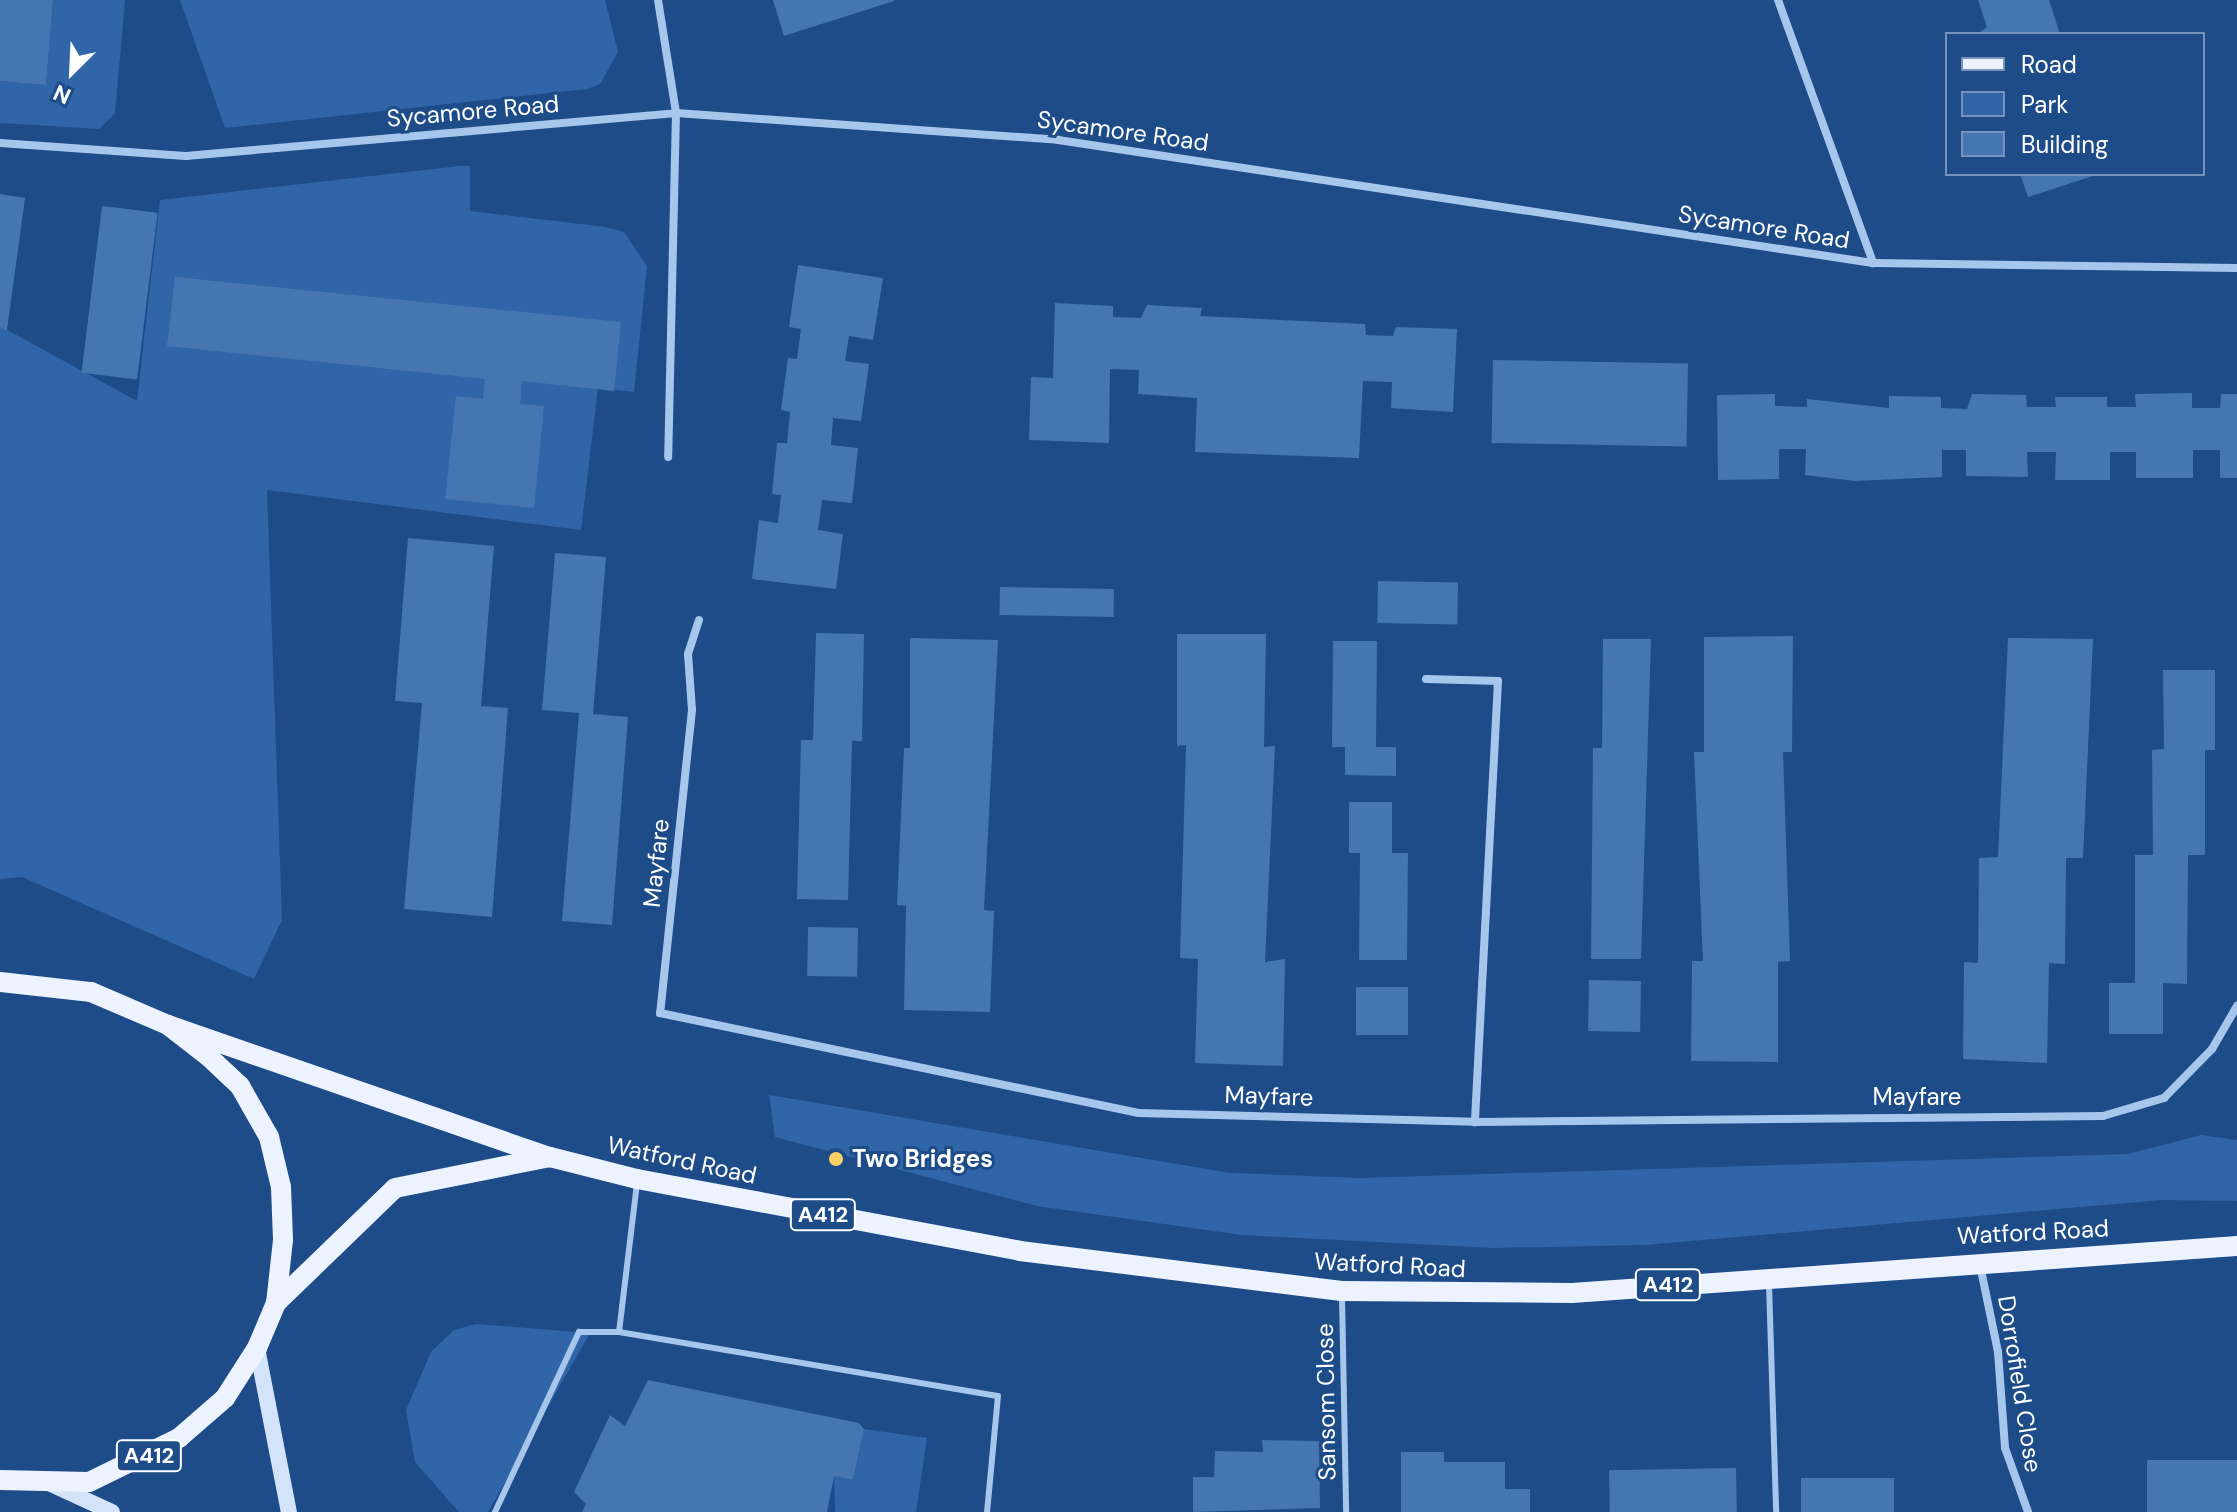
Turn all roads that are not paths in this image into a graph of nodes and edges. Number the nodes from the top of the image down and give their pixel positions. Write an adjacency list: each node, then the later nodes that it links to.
1 (658, 0): 3 (street)
2 (1778, 0): 5 (street)
3 (676, 113): 4 (street, Sycamore Road); 5 (street, Sycamore Road); 7 (street)
4 (0, 143)
5 (1873, 263): 6 (street, Sycamore Road)
6 (2237, 268)
7 (668, 457)
8 (699, 620): 13 (street, Mayfare)
9 (1426, 679): 13 (street)
10 (0, 982): 12 (main road, A412)
11 (2237, 1006): 13 (street, Mayfare)
12 (168, 1025): 14 (main road, Watford Road / A412); 20 (main road, A412)
13 (1475, 1122)
14 (550, 1157): 15 (main road, Watford Road / A412); 20 (main road, Watford Road / A412)
15 (637, 1179): 19 (main road, Watford Road / A412); 21 (lane)
16 (2237, 1246): 17 (main road, Watford Road / A412)
17 (1979, 1261): 18 (main road, Watford Road / A412); 31 (street, Dorrofield Close)
18 (1769, 1277): 19 (main road, Watford Road / A412); 30 (lane)
19 (1342, 1291): 29 (lane, Sansom Close)
20 (276, 1303): 22 (main road, A412)
21 (619, 1332): 27 (lane); 28 (lane)
22 (257, 1348): 24 (main road, A412); 26 (street)
23 (0, 1480): 24 (main road, A412)
24 (51, 1484): 25 (street)
25 (112, 1512)
26 (289, 1512)
27 (495, 1512)
28 (987, 1512)
29 (1346, 1512)
30 (1776, 1512)
31 (2028, 1512)

